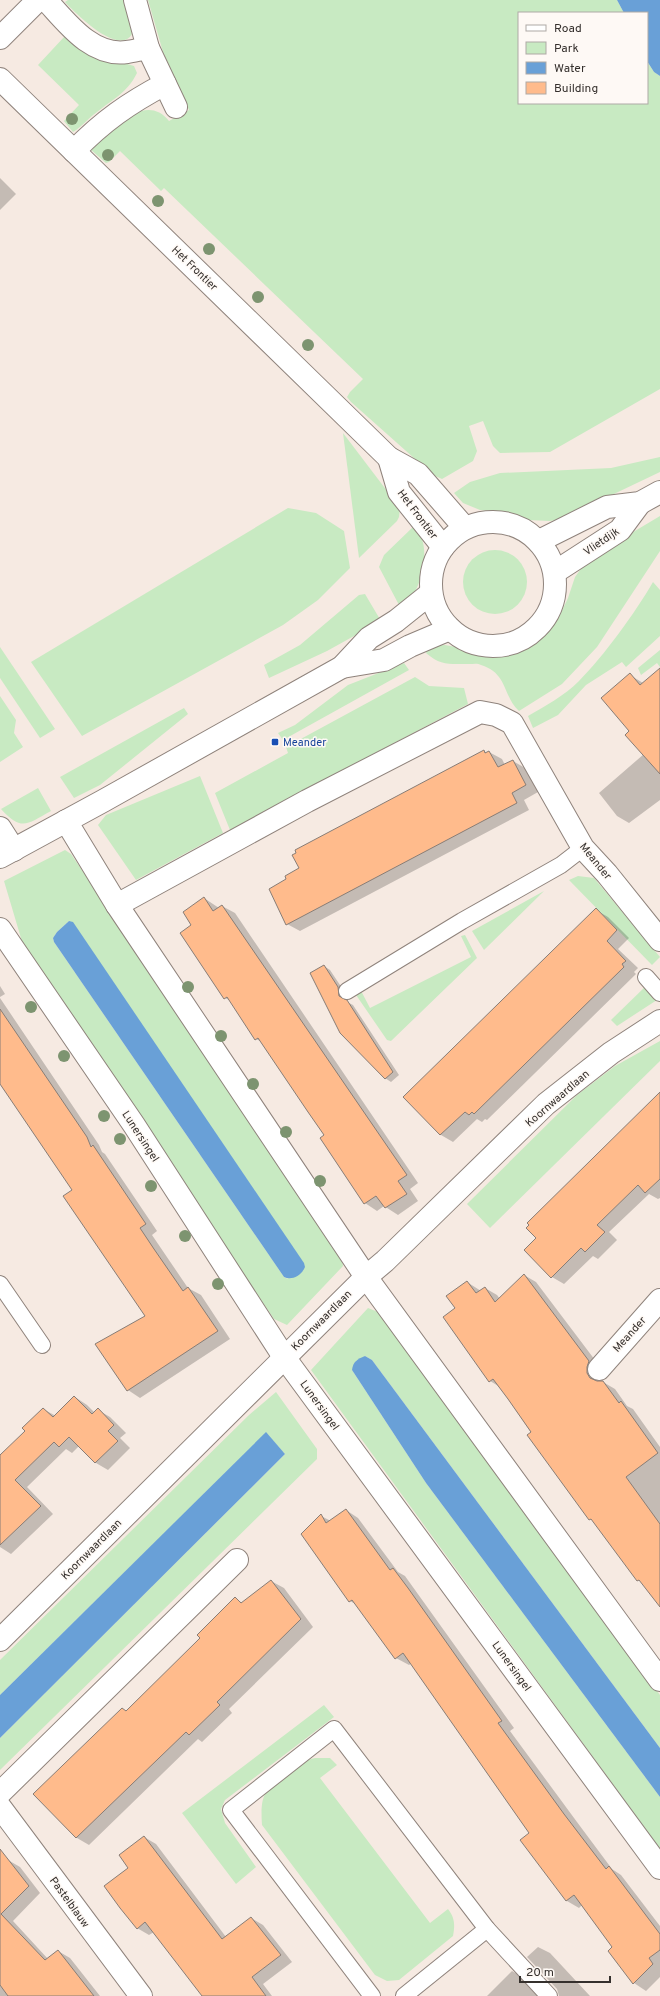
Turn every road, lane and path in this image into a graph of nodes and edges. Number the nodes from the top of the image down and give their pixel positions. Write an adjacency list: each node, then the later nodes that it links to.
1 (38, 0): 4 (street)
2 (46, 0): 5 (street)
3 (135, 0): 5 (street)
4 (0, 38)
5 (148, 48): 7 (street)
6 (0, 79): 9 (street, Het Frontier)
7 (165, 84): 8 (street); 9 (street)
8 (176, 107)
9 (74, 151): 10 (street, Het Frontier)
10 (389, 458): 13 (street, Het Frontier); 15 (street, Het Frontier)
11 (660, 492): 12 (street, Vlietdijk)
12 (640, 503): 14 (street, Vlietdijk); 16 (street, Vlietdijk)
13 (465, 528): 14 (street); 15 (street)
14 (539, 541): 16 (street)
15 (443, 547): 17 (street)
16 (555, 572): 18 (street)
17 (431, 593): 18 (street); 19 (street)
18 (450, 629): 19 (street)
19 (342, 667): 20 (street)
20 (66, 821): 23 (street); 24 (street)
21 (0, 828): 23 (street)
22 (583, 848): 24 (street, Meander); 26 (street, Meander); 28 (lane)
23 (7, 853)
24 (117, 905): 31 (street)
25 (0, 929): 35 (street, Lunersingel)
26 (660, 940)
27 (646, 977): 29 (lane)
28 (347, 991)
29 (660, 992)
30 (660, 1021): 31 (street, Koornwaardlaan)
31 (366, 1276): 35 (street, Koornwaardlaan); 39 (street)
32 (0, 1284): 34 (lane)
33 (660, 1300): 36 (street, Meander)
34 (42, 1345)
35 (284, 1357): 38 (street, Koornwaardlaan); 42 (street, Lunersingel)
36 (599, 1369)
37 (237, 1560): 40 (street)
38 (0, 1640)
39 (660, 1680)
40 (0, 1793)
41 (0, 1807): 44 (street, Pastelblauw)
42 (660, 1868)
43 (487, 1929): 45 (lane); 46 (lane); 47 (lane)
44 (141, 1996)
45 (372, 1996)
46 (404, 1996)
47 (549, 1996)

